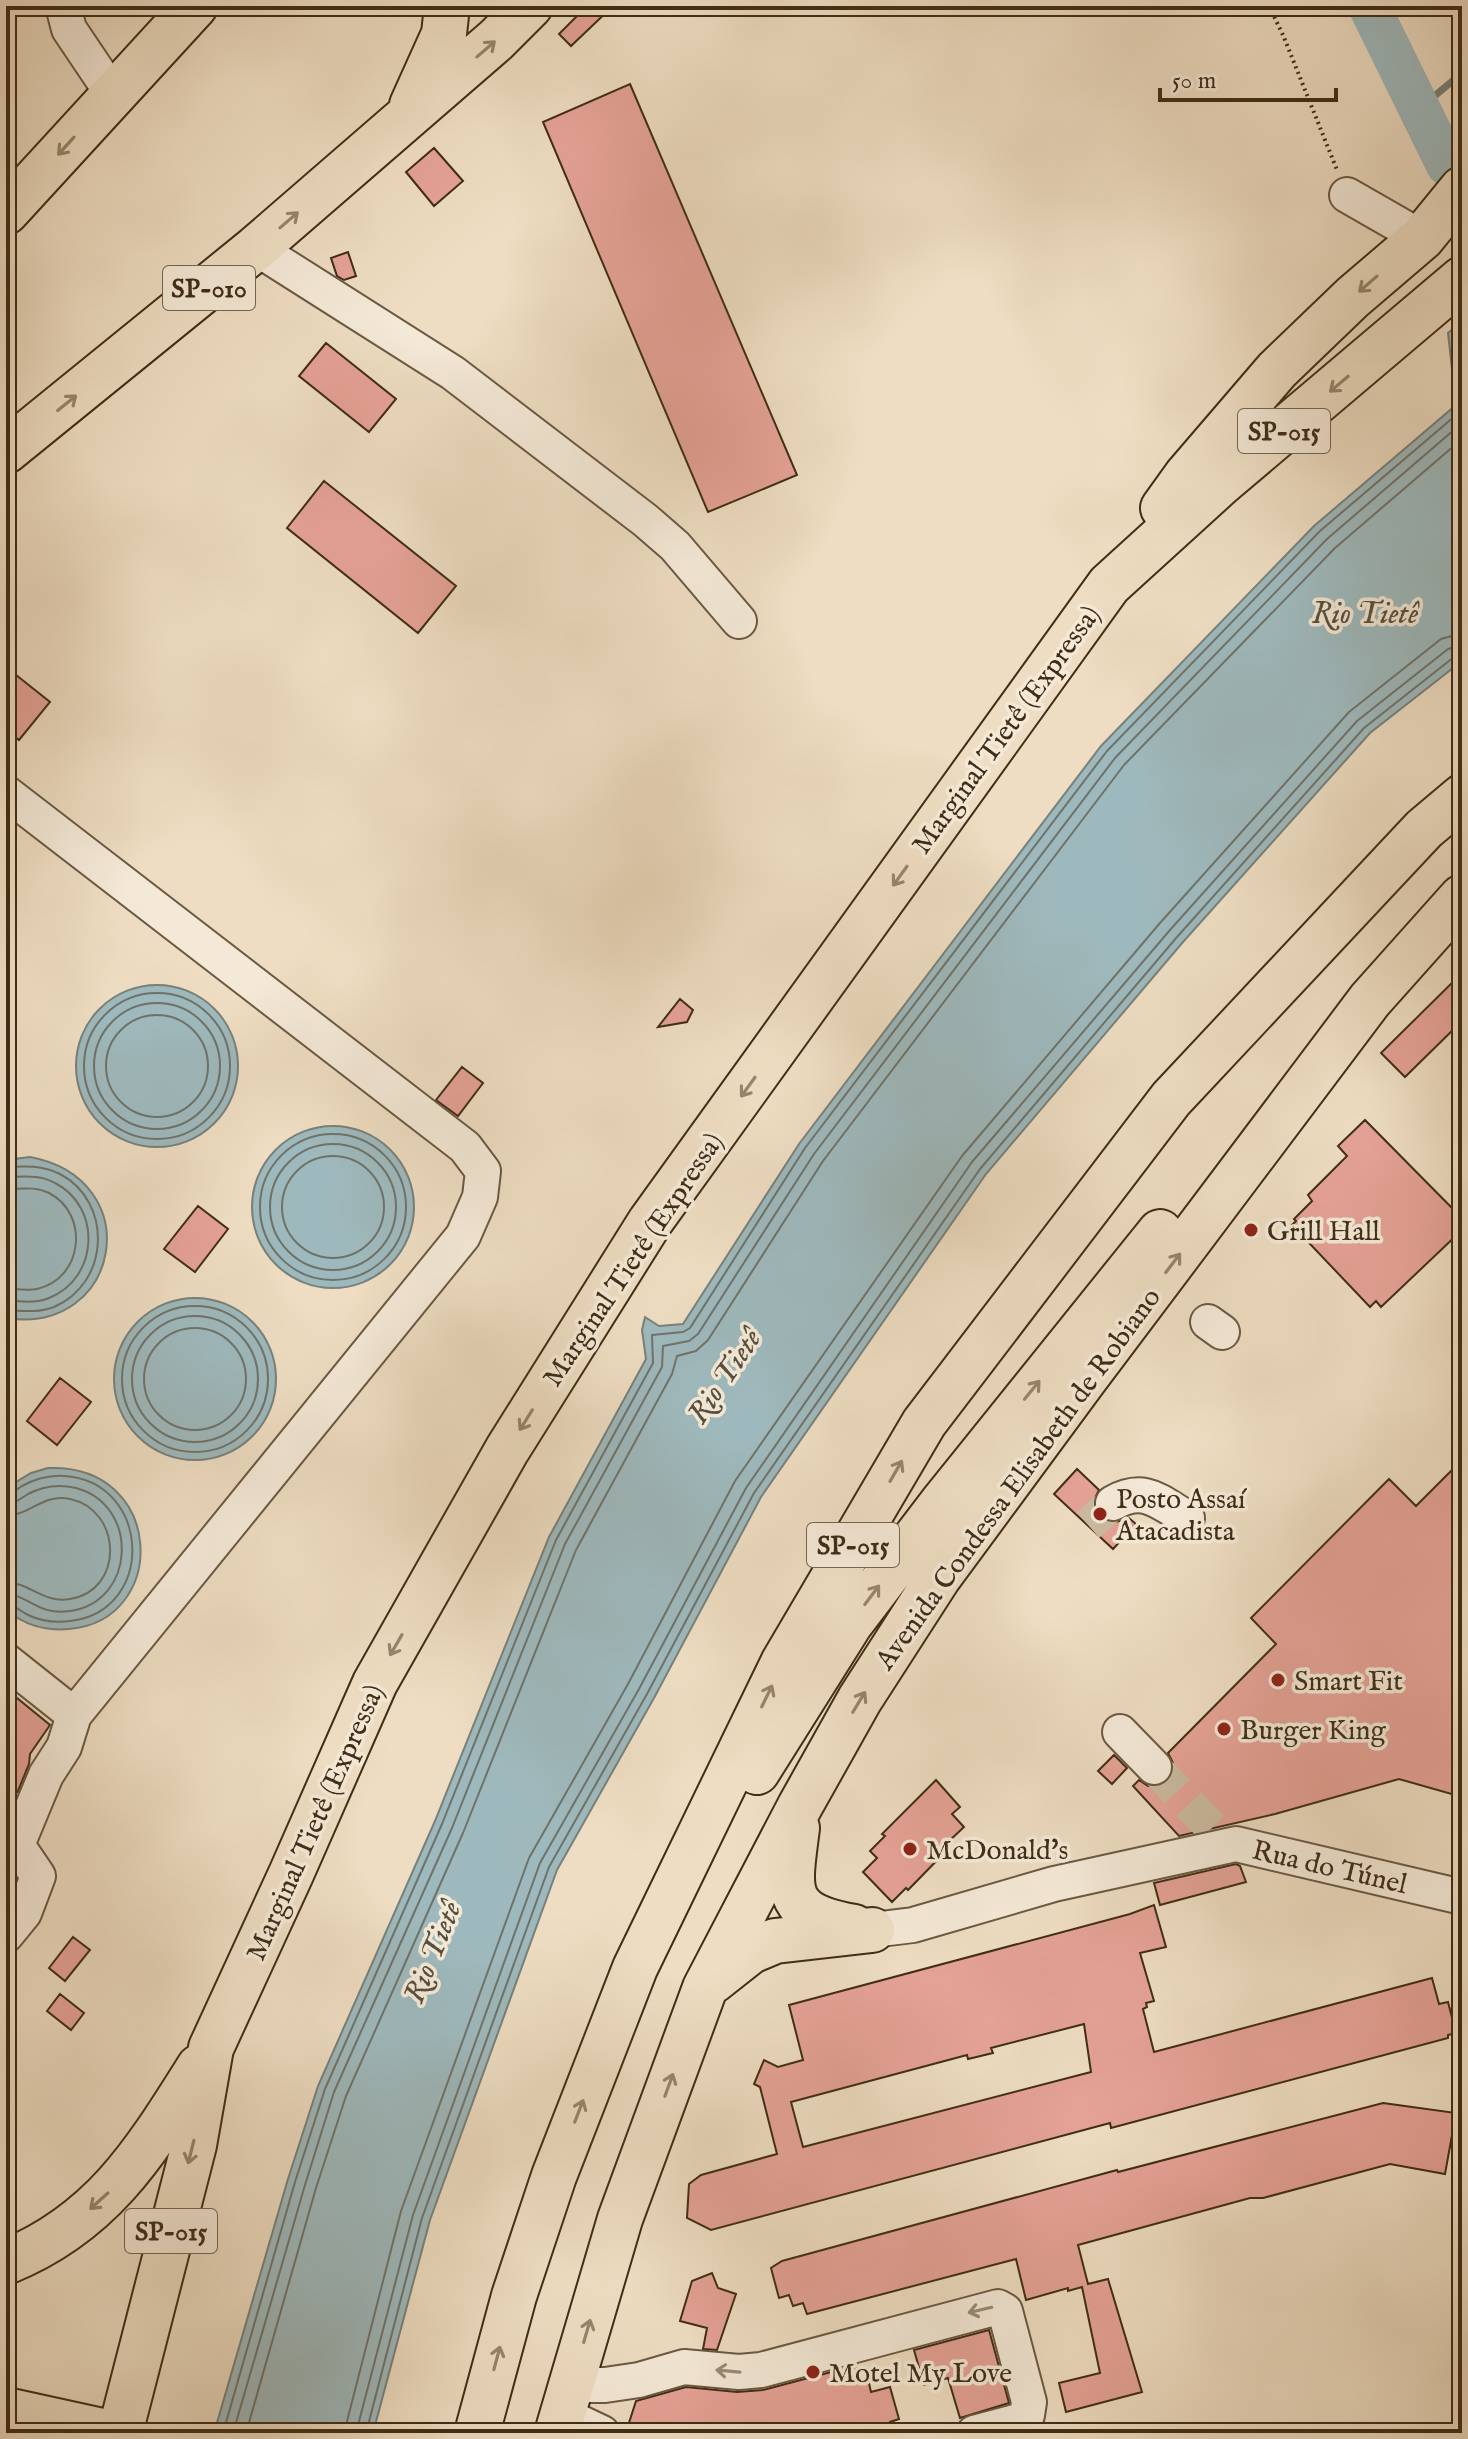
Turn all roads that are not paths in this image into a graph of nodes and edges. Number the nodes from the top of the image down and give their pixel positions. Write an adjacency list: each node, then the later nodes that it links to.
1 (63, 6): 5 (street)
2 (195, 6): 5 (main road)
3 (447, 6): 6 (main road)
4 (530, 6): 6 (main road, SP-010, one-way to 4)
5 (112, 93): 9 (main road, one-way to 9)
6 (407, 118): 11 (main road, SP-010, one-way to 6)
7 (1462, 189): 10 (main road)
8 (1347, 195): 10 (street)
9 (6, 212)
10 (1422, 238): 14 (main road, one-way to 14)
11 (256, 248): 13 (main road, SP-010, one-way to 11); 15 (street)
12 (1462, 279): 14 (main road, Marginal Tietê (Expressa) / SP-015, one-way to 14)
13 (6, 451)
14 (1109, 585): 32 (main road, Marginal Tietê (Expressa) / SP-015, one-way to 32)
15 (739, 621)
16 (6, 793): 23 (street)
17 (1462, 797): 30 (main road, SP-015, one-way to 17)
18 (1462, 885): 30 (main road, one-way to 18)
19 (1462, 897): 26 (main road, Avenida Condessa Elisabeth de Robiano, one-way to 19)
20 (1113, 1503): 21 (street)
21 (1187, 1518)
22 (6, 1661): 23 (street)
23 (74, 1715): 29 (street)
24 (1120, 1732): 25 (street)
25 (1154, 1767)
26 (800, 1806): 28 (main road); 31 (main road, Avenida Condessa Elisabeth de Robiano)
27 (1462, 1897): 28 (street, Rua do Túnel)
28 (872, 1930): 31 (main road)
29 (6, 1935)
30 (635, 1968): 38 (main road, SP-015, one-way to 30)
31 (705, 1988): 35 (main road, Avenida Condessa Elisabeth de Robiano, one-way to 31)
32 (211, 2048): 33 (main road, one-way to 33); 37 (main road, Marginal Tietê (Expressa) / SP-015, one-way to 37)
33 (6, 2262)
34 (6, 2410): 36 (main road)
35 (563, 2411): 39 (street); 40 (street, one-way to 35)
36 (111, 2433)
37 (120, 2433)
38 (477, 2433)
39 (602, 2433)
40 (974, 2433)

